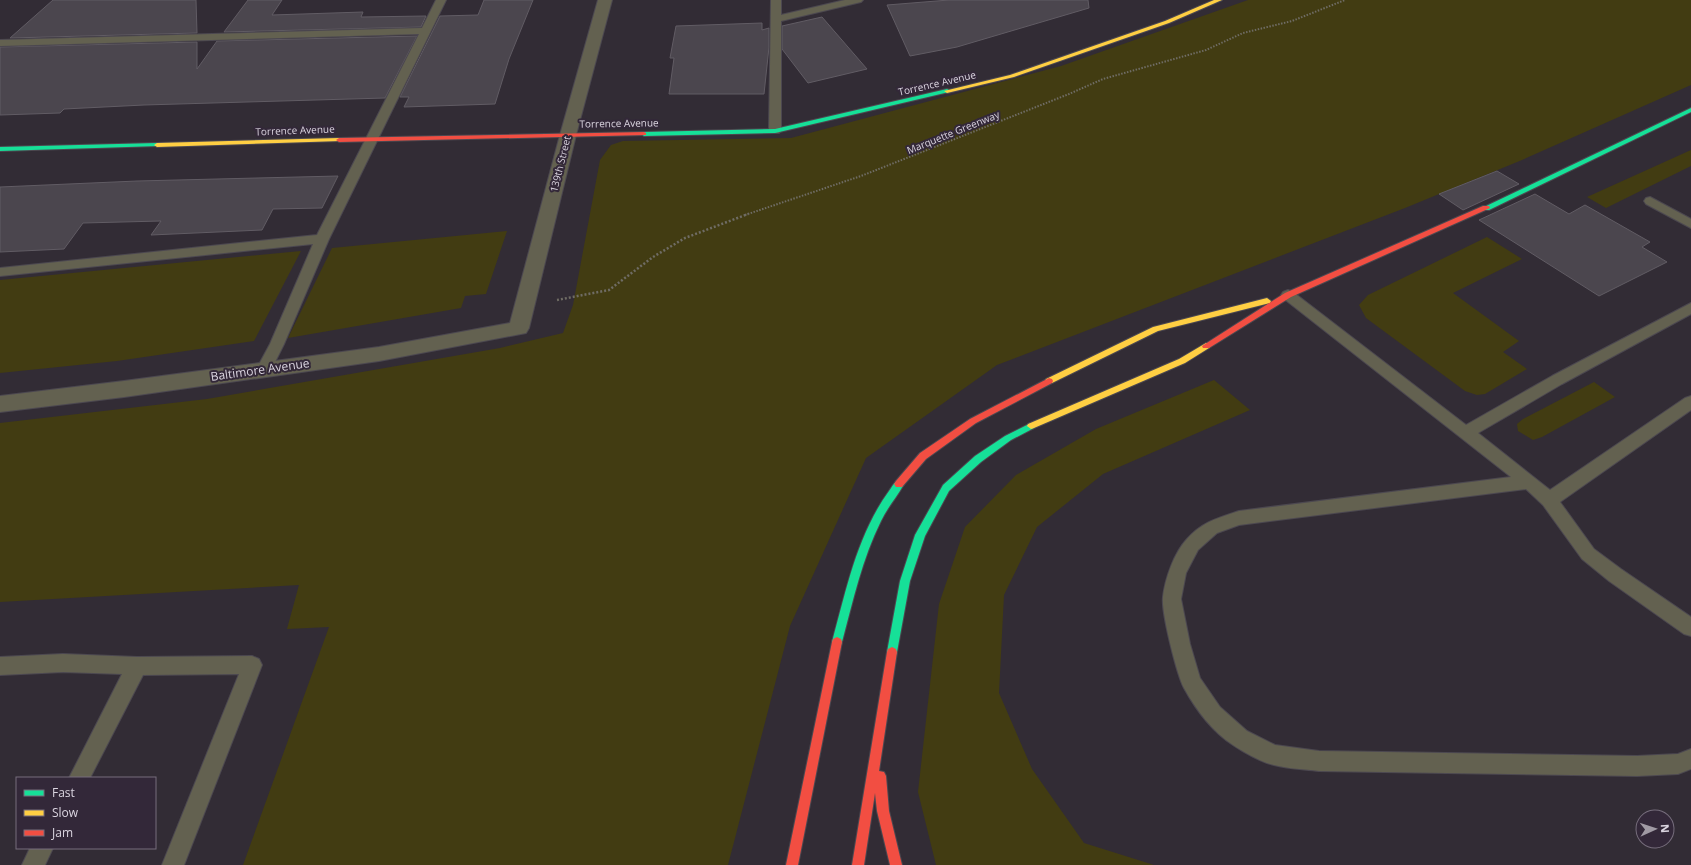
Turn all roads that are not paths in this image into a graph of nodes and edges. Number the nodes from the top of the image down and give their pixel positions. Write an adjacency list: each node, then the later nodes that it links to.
1 (441, 0): 7 (lane)
2 (605, 0): 11 (street, 139th Street)
3 (776, 0): 6 (lane)
4 (858, 0): 6 (lane)
5 (1219, 0): 10 (main road, Torrence Avenue)
6 (776, 19): 10 (lane)
7 (425, 31): 8 (lane); 12 (lane)
8 (0, 43)
9 (1691, 110): 18 (main road)
10 (775, 131): 11 (main road, Torrence Avenue)
11 (568, 135): 12 (main road, Torrence Avenue); 20 (street, 139th Street)
12 (371, 139): 13 (main road, Torrence Avenue); 16 (lane)
13 (0, 149)
14 (1650, 201): 15 (lane)
15 (1691, 224)
16 (322, 239): 17 (lane); 21 (lane)
17 (0, 272)
18 (1288, 295): 24 (lane); 30 (main road); 36 (main road)
19 (1691, 308): 24 (lane)
20 (519, 328): 21 (street, Baltimore Avenue)
21 (264, 370): 23 (street, Baltimore Avenue)
22 (1691, 402): 26 (lane)
23 (0, 404)
24 (1465, 433): 25 (lane)
25 (1529, 482): 26 (lane); 31 (lane)
26 (1549, 500): 27 (lane)
27 (1691, 628)
28 (0, 666): 29 (lane)
29 (137, 666): 32 (lane); 35 (lane)
30 (877, 739): 37 (main road); 38 (main road)
31 (1691, 759)
32 (79, 777)
33 (41, 849): 34 (lane)
34 (33, 865)
35 (174, 865)
36 (792, 865)
37 (858, 865)
38 (896, 865)

